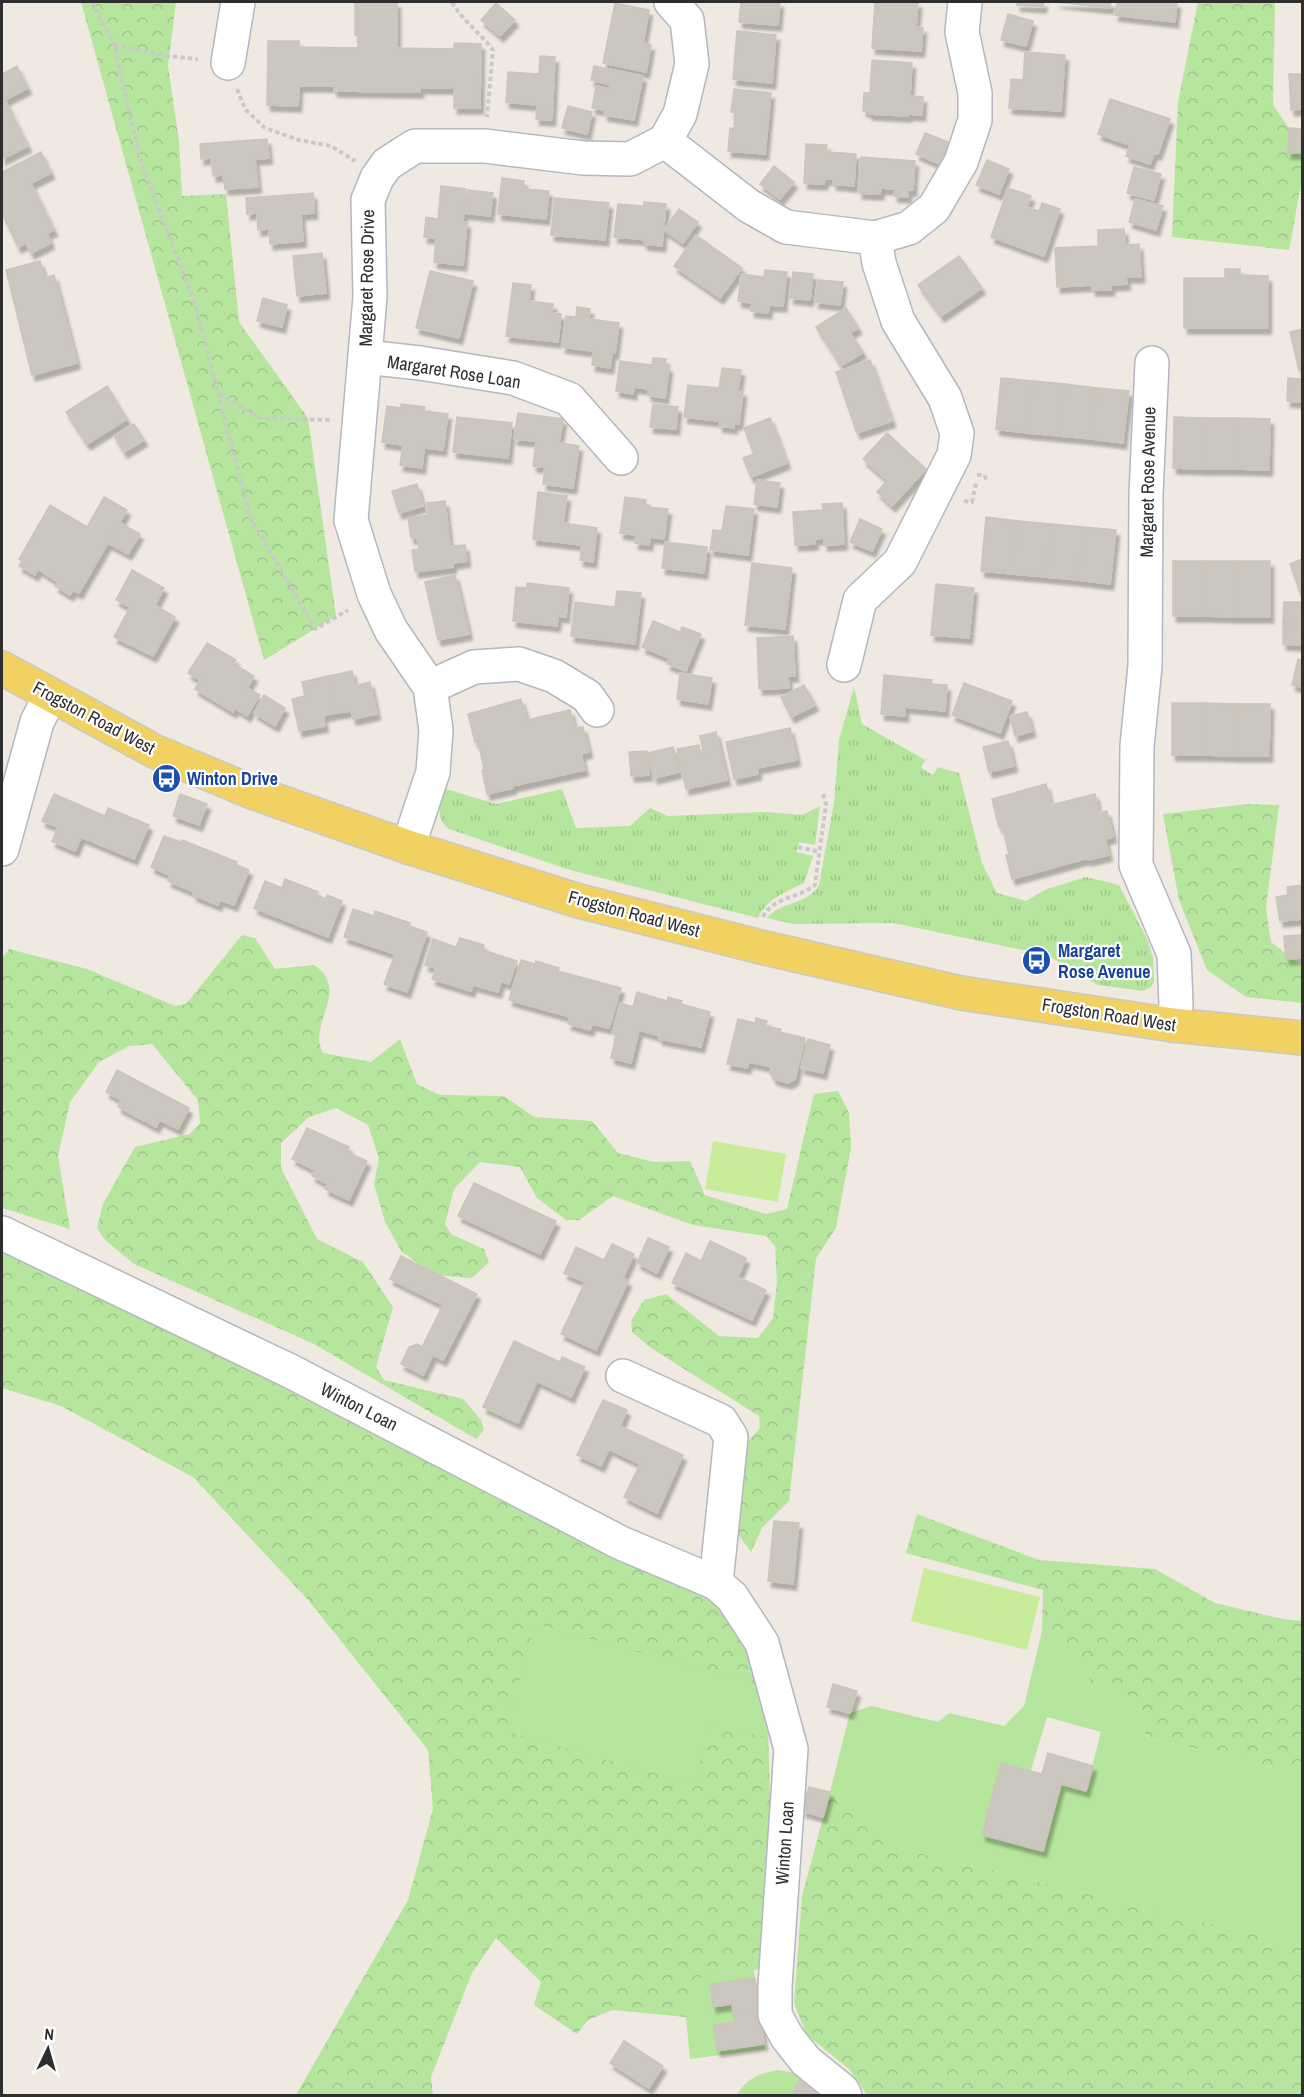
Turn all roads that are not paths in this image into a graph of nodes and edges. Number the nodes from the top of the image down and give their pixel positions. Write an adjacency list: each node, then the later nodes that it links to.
1 (238, 2): 4 (street)
2 (671, 2): 5 (street)
3 (966, 2): 6 (street)
4 (228, 63)
5 (665, 141): 6 (street); 7 (street, Margaret Rose Drive)
6 (876, 238): 10 (street)
7 (365, 357): 9 (street, Margaret Rose Loan); 12 (street, Margaret Rose Drive)
8 (1152, 363): 17 (street, Margaret Rose Avenue)
9 (621, 458)
10 (844, 665)
11 (2, 668): 13 (main road, Frogston Road West)
12 (430, 687): 14 (street); 15 (street, Margaret Rose Drive)
13 (50, 696): 15 (main road, Frogston Road West); 16 (street)
14 (597, 710)
15 (408, 847): 17 (main road, Frogston Road West)
16 (2, 849)
17 (1173, 1025): 18 (main road, Frogston Road West)
18 (1302, 1038)
19 (2, 1233): 21 (street, Winton Loan)
20 (623, 1376): 21 (street)
21 (724, 1590): 22 (street, Winton Loan)
22 (842, 2094)

